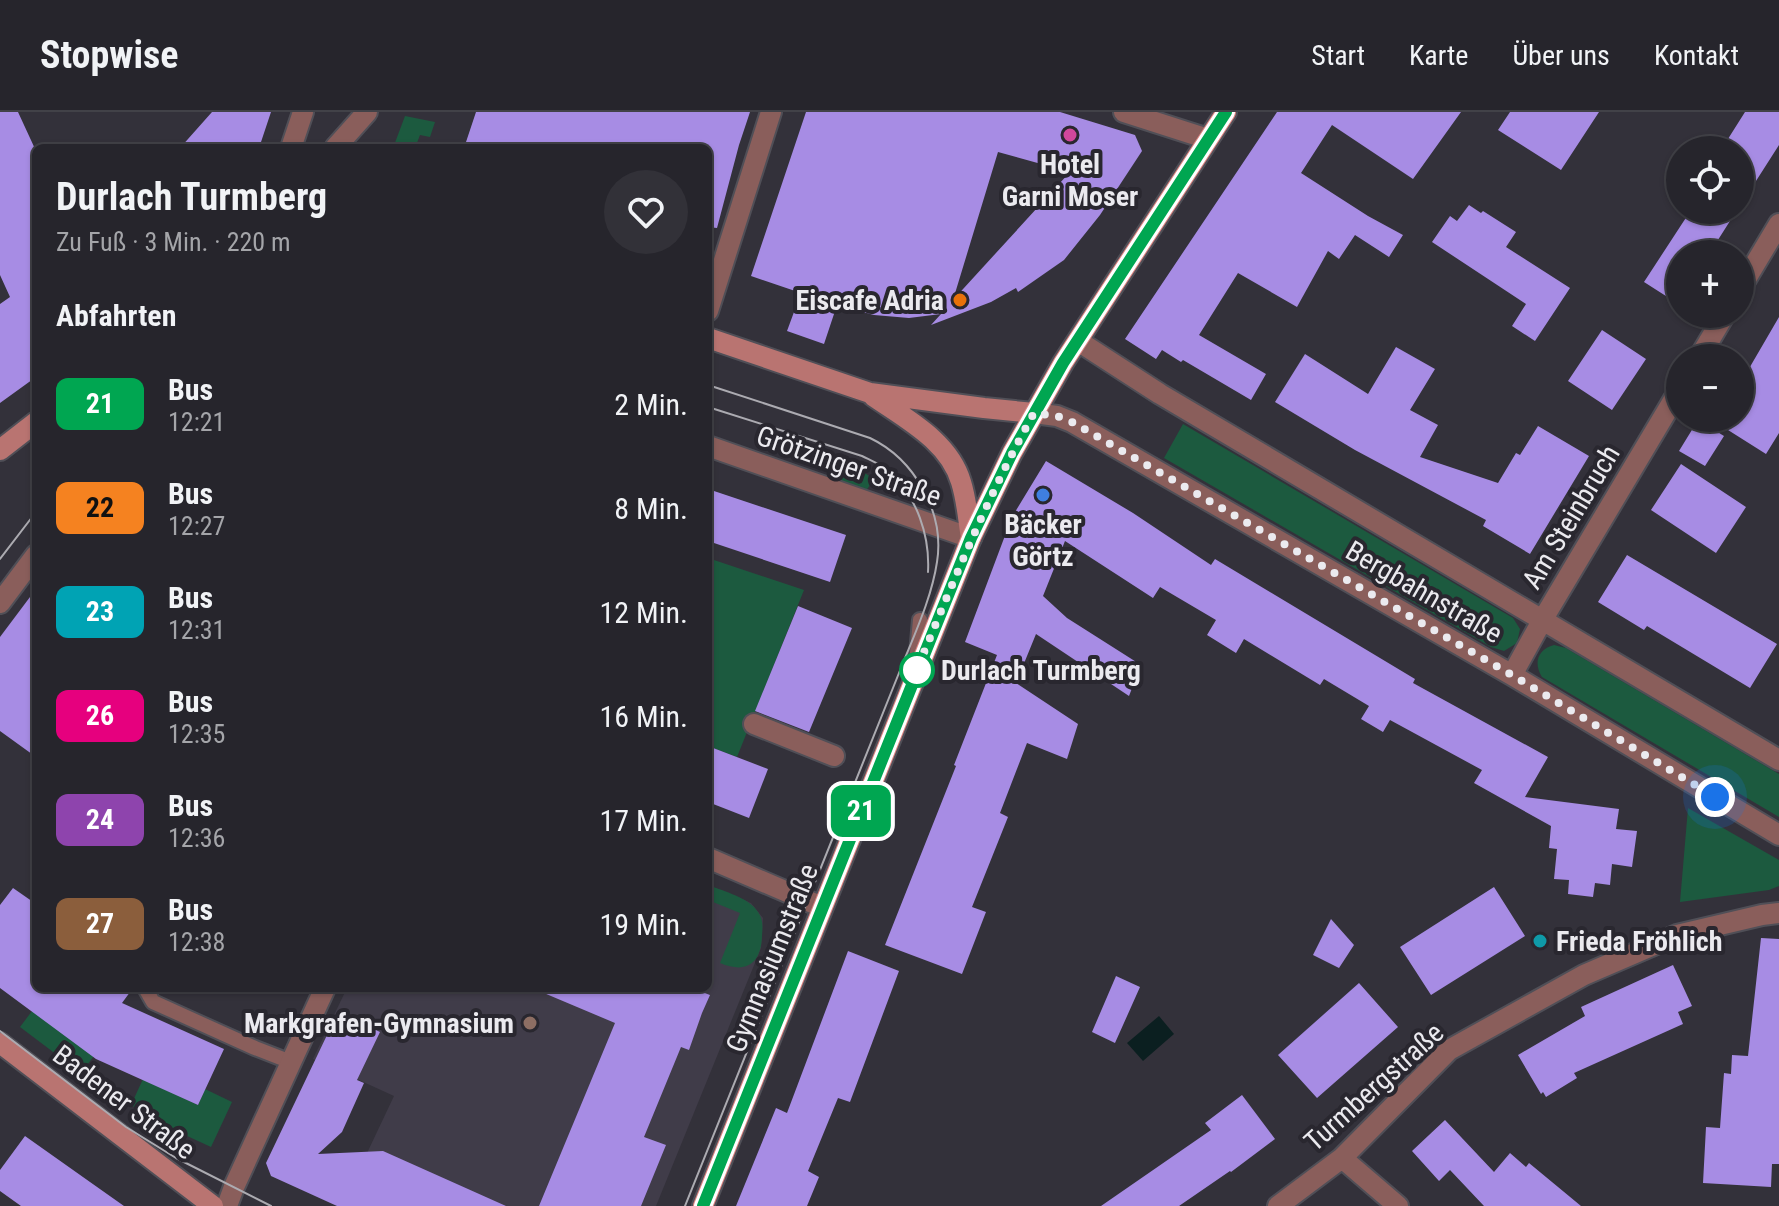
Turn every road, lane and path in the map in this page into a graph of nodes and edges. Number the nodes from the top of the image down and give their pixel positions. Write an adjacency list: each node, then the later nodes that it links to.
1 (303, 112): 7 (street)
2 (368, 112): 8 (street); 9 (street)
3 (771, 112): 12 (street)
4 (1124, 112): 6 (street)
5 (1226, 112): 6 (main road)
6 (1208, 139): 14 (main road)
7 (292, 144)
8 (339, 144)
9 (358, 144)
10 (1779, 224): 11 (street)
11 (1754, 266)
12 (712, 298)
13 (712, 339): 15 (main road)
14 (1078, 341): 16 (main road, Gymnasiumstraße); 24 (street, Bergbahnstraße)
15 (870, 393): 16 (main road); 21 (main road)
16 (1034, 413): 21 (main road, Gymnasiumstraße); 27 (street, Bergbahnstraße)
17 (1666, 413): 24 (street, Am Steinbruch)
18 (32, 425): 20 (main road)
19 (712, 447): 21 (street, Grötzinger Straße)
20 (0, 450)
21 (971, 538): 26 (main road, Gymnasiumstraße)
22 (32, 560): 23 (street)
23 (0, 603)
24 (1543, 619): 27 (street, Am Steinbruch); 30 (street, Bergbahnstraße)
25 (920, 620): 26 (lane)
26 (915, 674): 33 (main road, Gymnasiumstraße)
27 (1512, 675): 31 (street, Bergbahnstraße)
28 (754, 724): 29 (street)
29 (834, 756)
30 (1779, 760)
31 (1779, 835)
32 (712, 860): 33 (street)
33 (822, 907): 42 (main road, Gymnasiumstraße)
34 (1779, 913): 39 (street, Turmbergstraße)
35 (147, 992): 38 (lane)
36 (323, 992): 38 (street)
37 (0, 1043): 40 (main road, Badener Straße)
38 (291, 1062): 41 (street)
39 (1342, 1158): 43 (street, Turmbergstraße); 44 (street)
40 (213, 1206)
41 (227, 1206)
42 (703, 1206)
43 (1278, 1206)
44 (1398, 1206)

